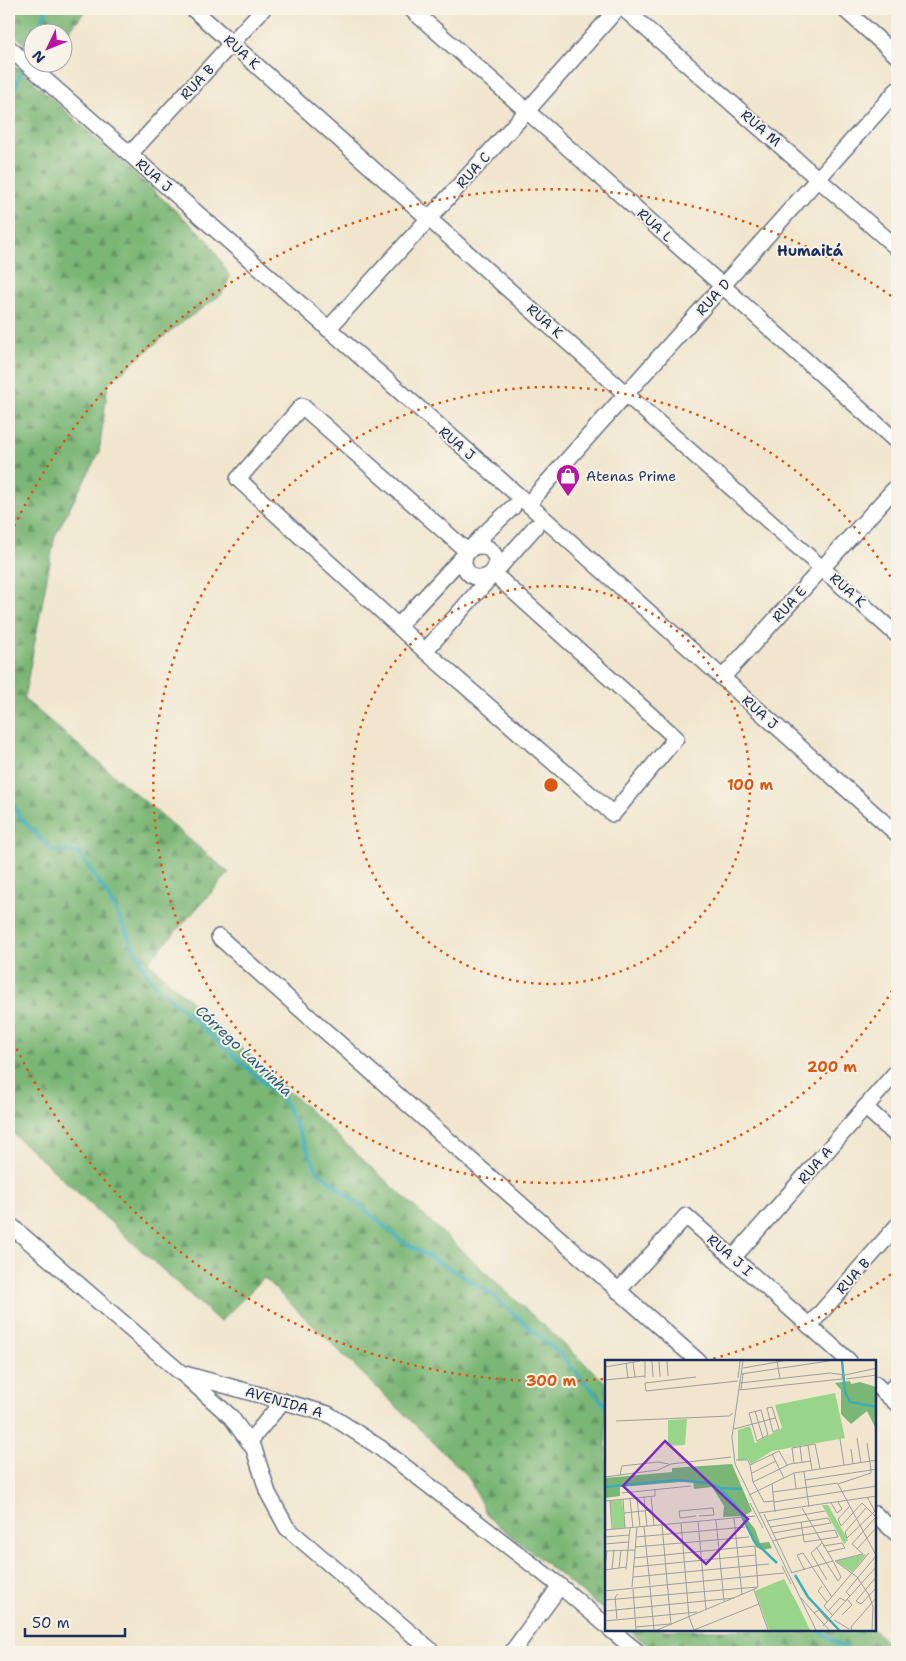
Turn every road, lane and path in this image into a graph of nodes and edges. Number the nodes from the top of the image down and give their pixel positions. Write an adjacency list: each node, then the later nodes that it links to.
1 (193, 9): 7 (street, RUA K)
2 (263, 9): 7 (street, RUA B)
3 (411, 9): 11 (street, RUA L)
4 (617, 9): 11 (street, RUA C)
5 (624, 9): 13 (street, RUA M)
6 (844, 9): 9 (street)
7 (232, 43): 12 (street, RUA B); 14 (street, RUA K)
8 (11, 51): 12 (street, RUA J)
9 (897, 56)
10 (897, 90): 13 (street, RUA D)
11 (527, 111): 14 (street, RUA C); 16 (street, RUA L)
12 (130, 154): 17 (street, RUA J)
13 (819, 178): 15 (street, RUA M); 16 (street, RUA D)
14 (429, 218): 17 (street, RUA C); 18 (street, RUA K)
15 (897, 248)
16 (723, 286): 18 (street, RUA D); 19 (street, RUA L)
17 (328, 329): 21 (street, RUA J)
18 (627, 393): 21 (street, RUA D); 24 (street, RUA K)
19 (897, 442)
20 (897, 486): 24 (street, RUA E)
21 (521, 506): 23 (street, RUA D); 29 (street, RUA J)
22 (535, 527): 25 (street)
23 (468, 552): 25 (street); 25 (street); 26 (street, RUA D); 26 (street)
24 (822, 567): 27 (street, RUA K); 29 (street, RUA E)
25 (493, 574): 28 (street); 28 (street)
26 (398, 626): 28 (street)
27 (897, 635)
28 (425, 651)
29 (722, 678): 30 (street, RUA J)
30 (897, 834)
31 (219, 938): 38 (street)
32 (897, 1071): 33 (street, RUA A)
33 (865, 1107): 34 (street); 37 (street, RUA A)
34 (897, 1136)
35 (9, 1224): 42 (street, AVENIDA A)
36 (897, 1226): 39 (street, RUA B)
37 (733, 1258): 38 (street, RUA J I); 39 (street, RUA J I)
38 (618, 1291): 40 (street)
39 (809, 1326): 41 (street, RUA J I)
40 (697, 1360)
41 (848, 1360)
42 (181, 1373): 46 (street, AVENIDA A); 47 (street)
43 (897, 1383): 45 (street)
44 (876, 1385): 45 (street)
45 (892, 1399)
46 (283, 1401): 47 (street); 50 (street, AVENIDA A)
47 (249, 1442): 53 (street)
48 (876, 1515): 49 (street)
49 (897, 1534)
50 (560, 1586): 51 (street, AVENIDA A); 54 (street)
51 (605, 1624)
52 (612, 1631): 55 (street)
53 (433, 1652)
54 (512, 1652)
55 (638, 1652)

